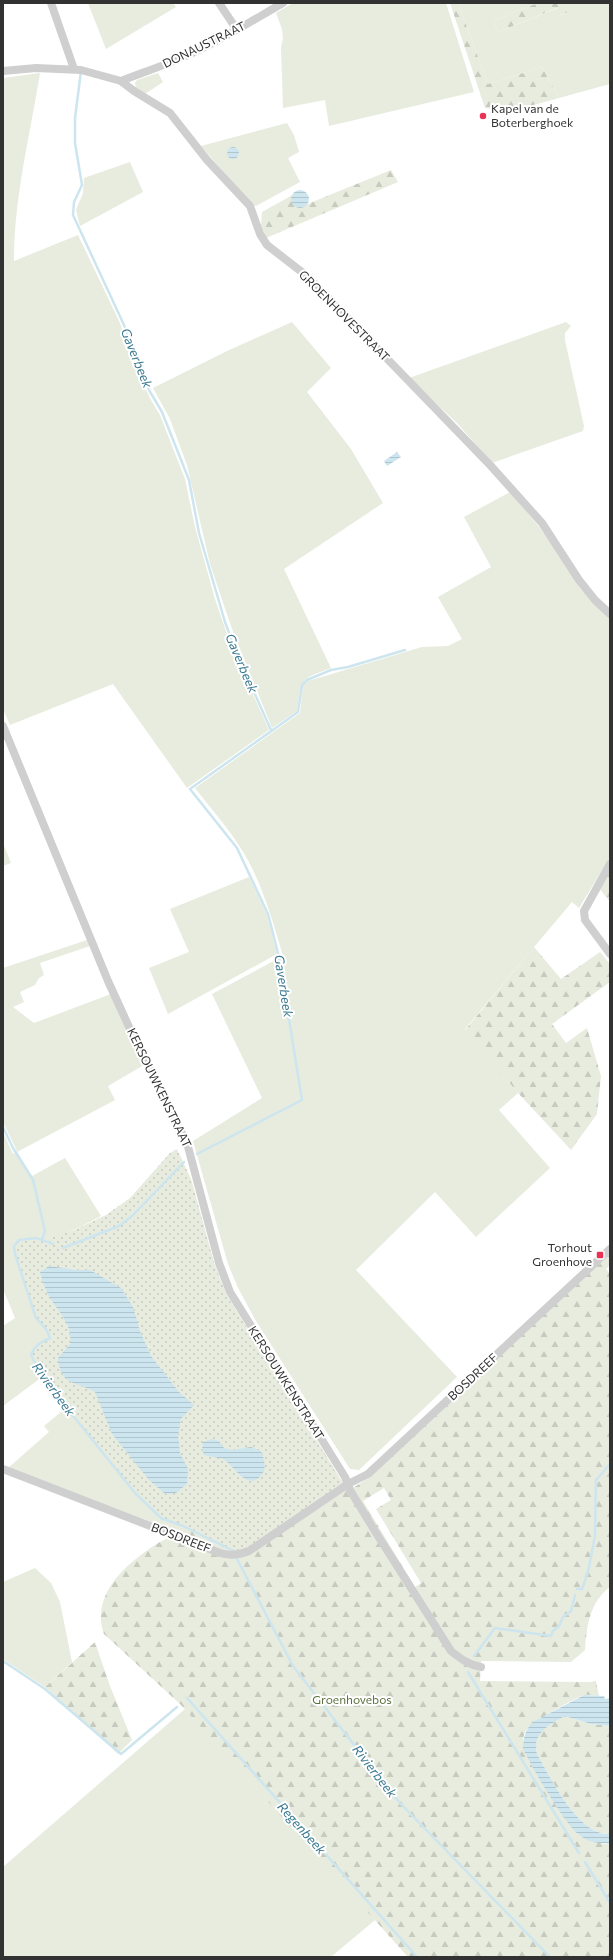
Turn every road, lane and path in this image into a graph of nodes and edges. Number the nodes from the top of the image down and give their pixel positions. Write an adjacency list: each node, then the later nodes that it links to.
1 (51, 3): 5 (street)
2 (219, 3): 4 (street)
3 (283, 3): 4 (street, DONAUSTRAAT)
4 (237, 30): 7 (street, DONAUSTRAAT)
5 (74, 69): 6 (street, GROENHOVESTRAAT); 7 (street, GROENHOVESTRAAT)
6 (3, 71)
7 (121, 81): 8 (street, GROENHOVESTRAAT)
8 (610, 614)
9 (3, 726): 14 (street, KERSOUWKENSTRAAT)
10 (610, 864): 11 (street)
11 (610, 954)
12 (610, 1249): 14 (street, BOSDREEF)
13 (3, 1469): 14 (street, BOSDREEF)
14 (348, 1484): 15 (street)
15 (481, 1667)

